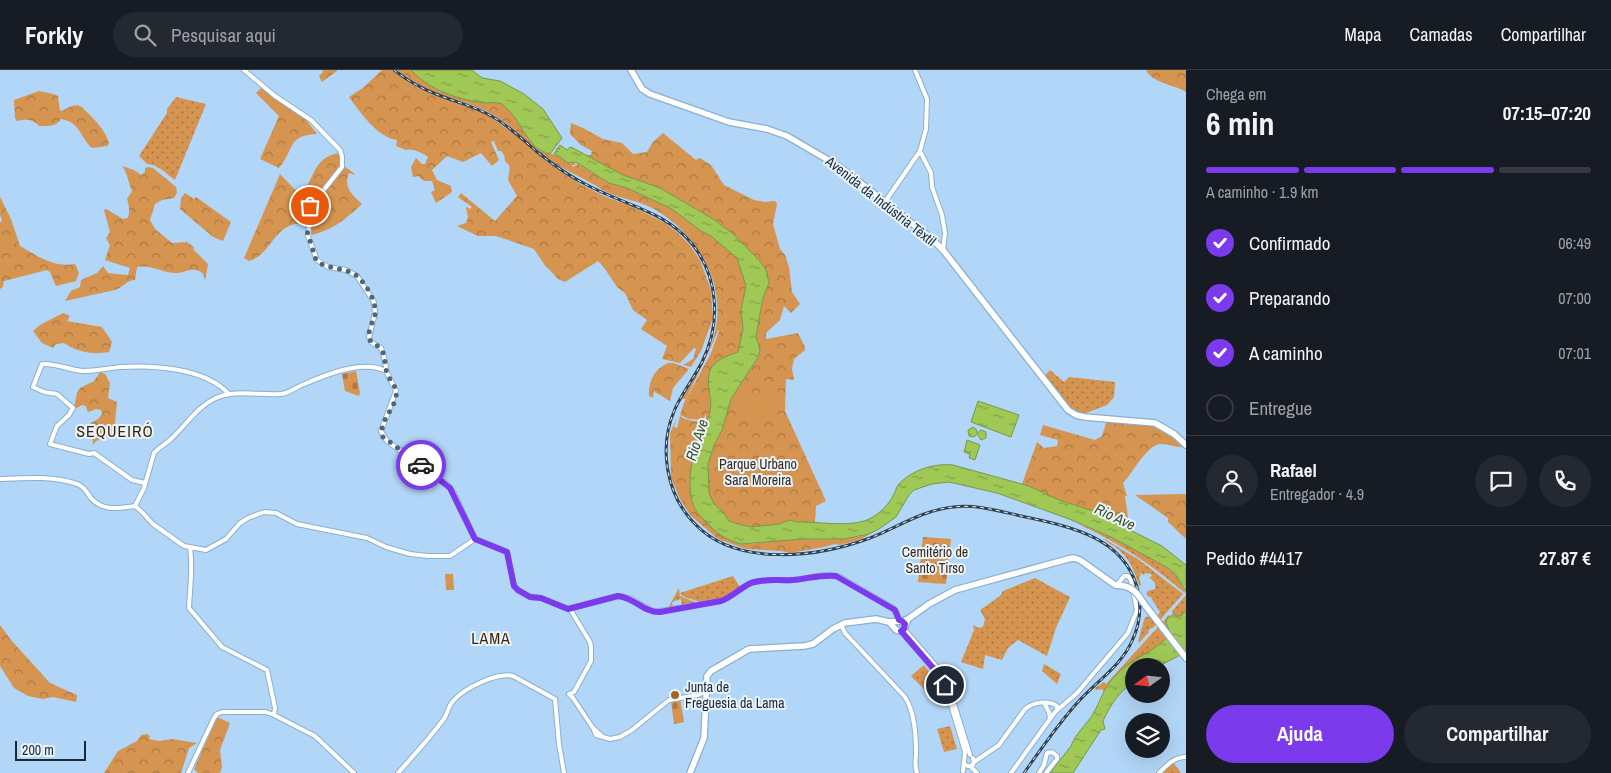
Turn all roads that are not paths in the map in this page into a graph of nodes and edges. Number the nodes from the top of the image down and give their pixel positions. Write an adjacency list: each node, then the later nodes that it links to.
1 (244, 70): 7 (street)
2 (631, 70): 5 (main road, Avenida da Indústria Têxtil)
3 (915, 70): 4 (street)
4 (920, 151): 5 (street); 6 (street)
5 (885, 202): 6 (main road, Avenida da Indústria Têxtil)
6 (942, 250): 9 (main road, Avenida da Indústria Têxtil)
7 (386, 371): 8 (street); 13 (street)
8 (229, 394): 11 (street); 11 (street)
9 (1186, 445)
10 (0, 480): 12 (street)
11 (145, 483): 12 (street)
12 (135, 506): 14 (street)
13 (475, 539): 14 (street); 16 (street)
14 (190, 548): 26 (street)
15 (1120, 584): 17 (main road); 19 (main road, bridge); 23 (street)
16 (570, 608): 17 (street); 20 (street)
17 (900, 624): 18 (main road); 31 (street)
18 (841, 625): 21 (main road); 39 (street)
19 (1185, 656)
20 (574, 692): 22 (street); 22 (street)
21 (706, 695): 29 (street); 38 (main road)
22 (574, 698): 28 (street)
23 (1062, 704): 24 (street); 25 (street)
24 (1051, 707): 25 (street); 25 (street); 27 (street); 31 (street)
25 (1056, 711): 27 (street)
26 (274, 715): 34 (street); 35 (street)
27 (1049, 721): 40 (street)
28 (593, 728): 29 (street); 29 (street)
29 (603, 737)
30 (1186, 757): 43 (street)
31 (970, 761): 32 (street); 33 (street)
32 (962, 772)
33 (976, 772)
34 (188, 773)
35 (354, 773)
36 (398, 773): 37 (street)
37 (564, 773)
38 (690, 773)
39 (917, 773)
40 (1011, 773)
41 (1039, 773): 42 (street)
42 (1046, 773)
43 (1159, 773)

